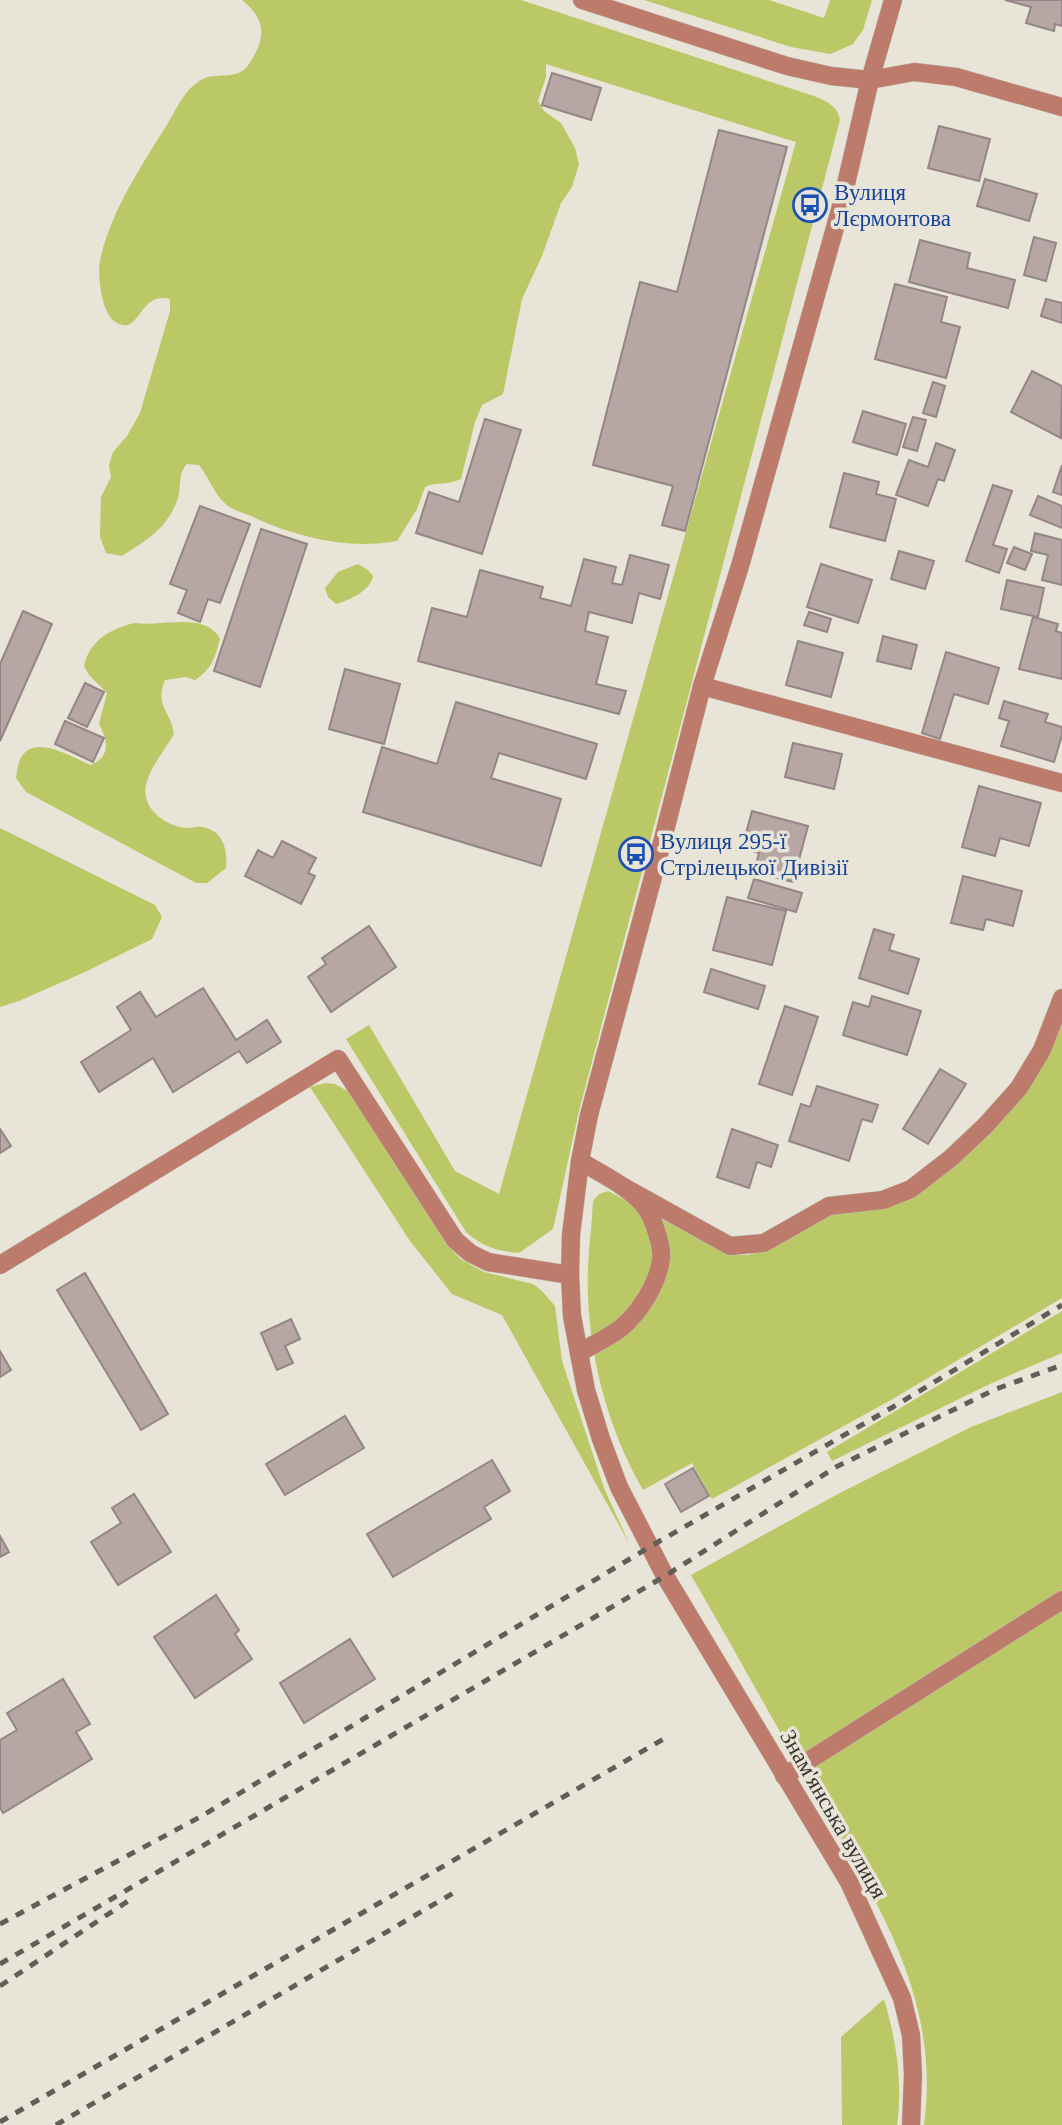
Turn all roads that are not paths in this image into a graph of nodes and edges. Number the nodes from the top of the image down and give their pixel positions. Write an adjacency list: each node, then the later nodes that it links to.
1 (582, 0): 3 (street)
2 (893, 0): 3 (street, Знам'янська вулиця)
3 (870, 80): 4 (street); 5 (street, Знам'янська вулиця)
4 (1062, 107)
5 (702, 686): 6 (street); 8 (street, Знам'янська вулиця)
6 (1062, 783)
7 (1062, 998): 9 (street)
8 (580, 1161): 9 (street); 11 (street, Знам'янська вулиця)
9 (622, 1186): 12 (street)
10 (0, 1265): 11 (street)
11 (570, 1275): 12 (street, Знам'янська вулиця)
12 (579, 1353): 14 (street, Знам'янська вулиця)
13 (1062, 1600): 14 (street)
14 (784, 1776): 15 (street, Знам'янська вулиця)
15 (911, 2125)

